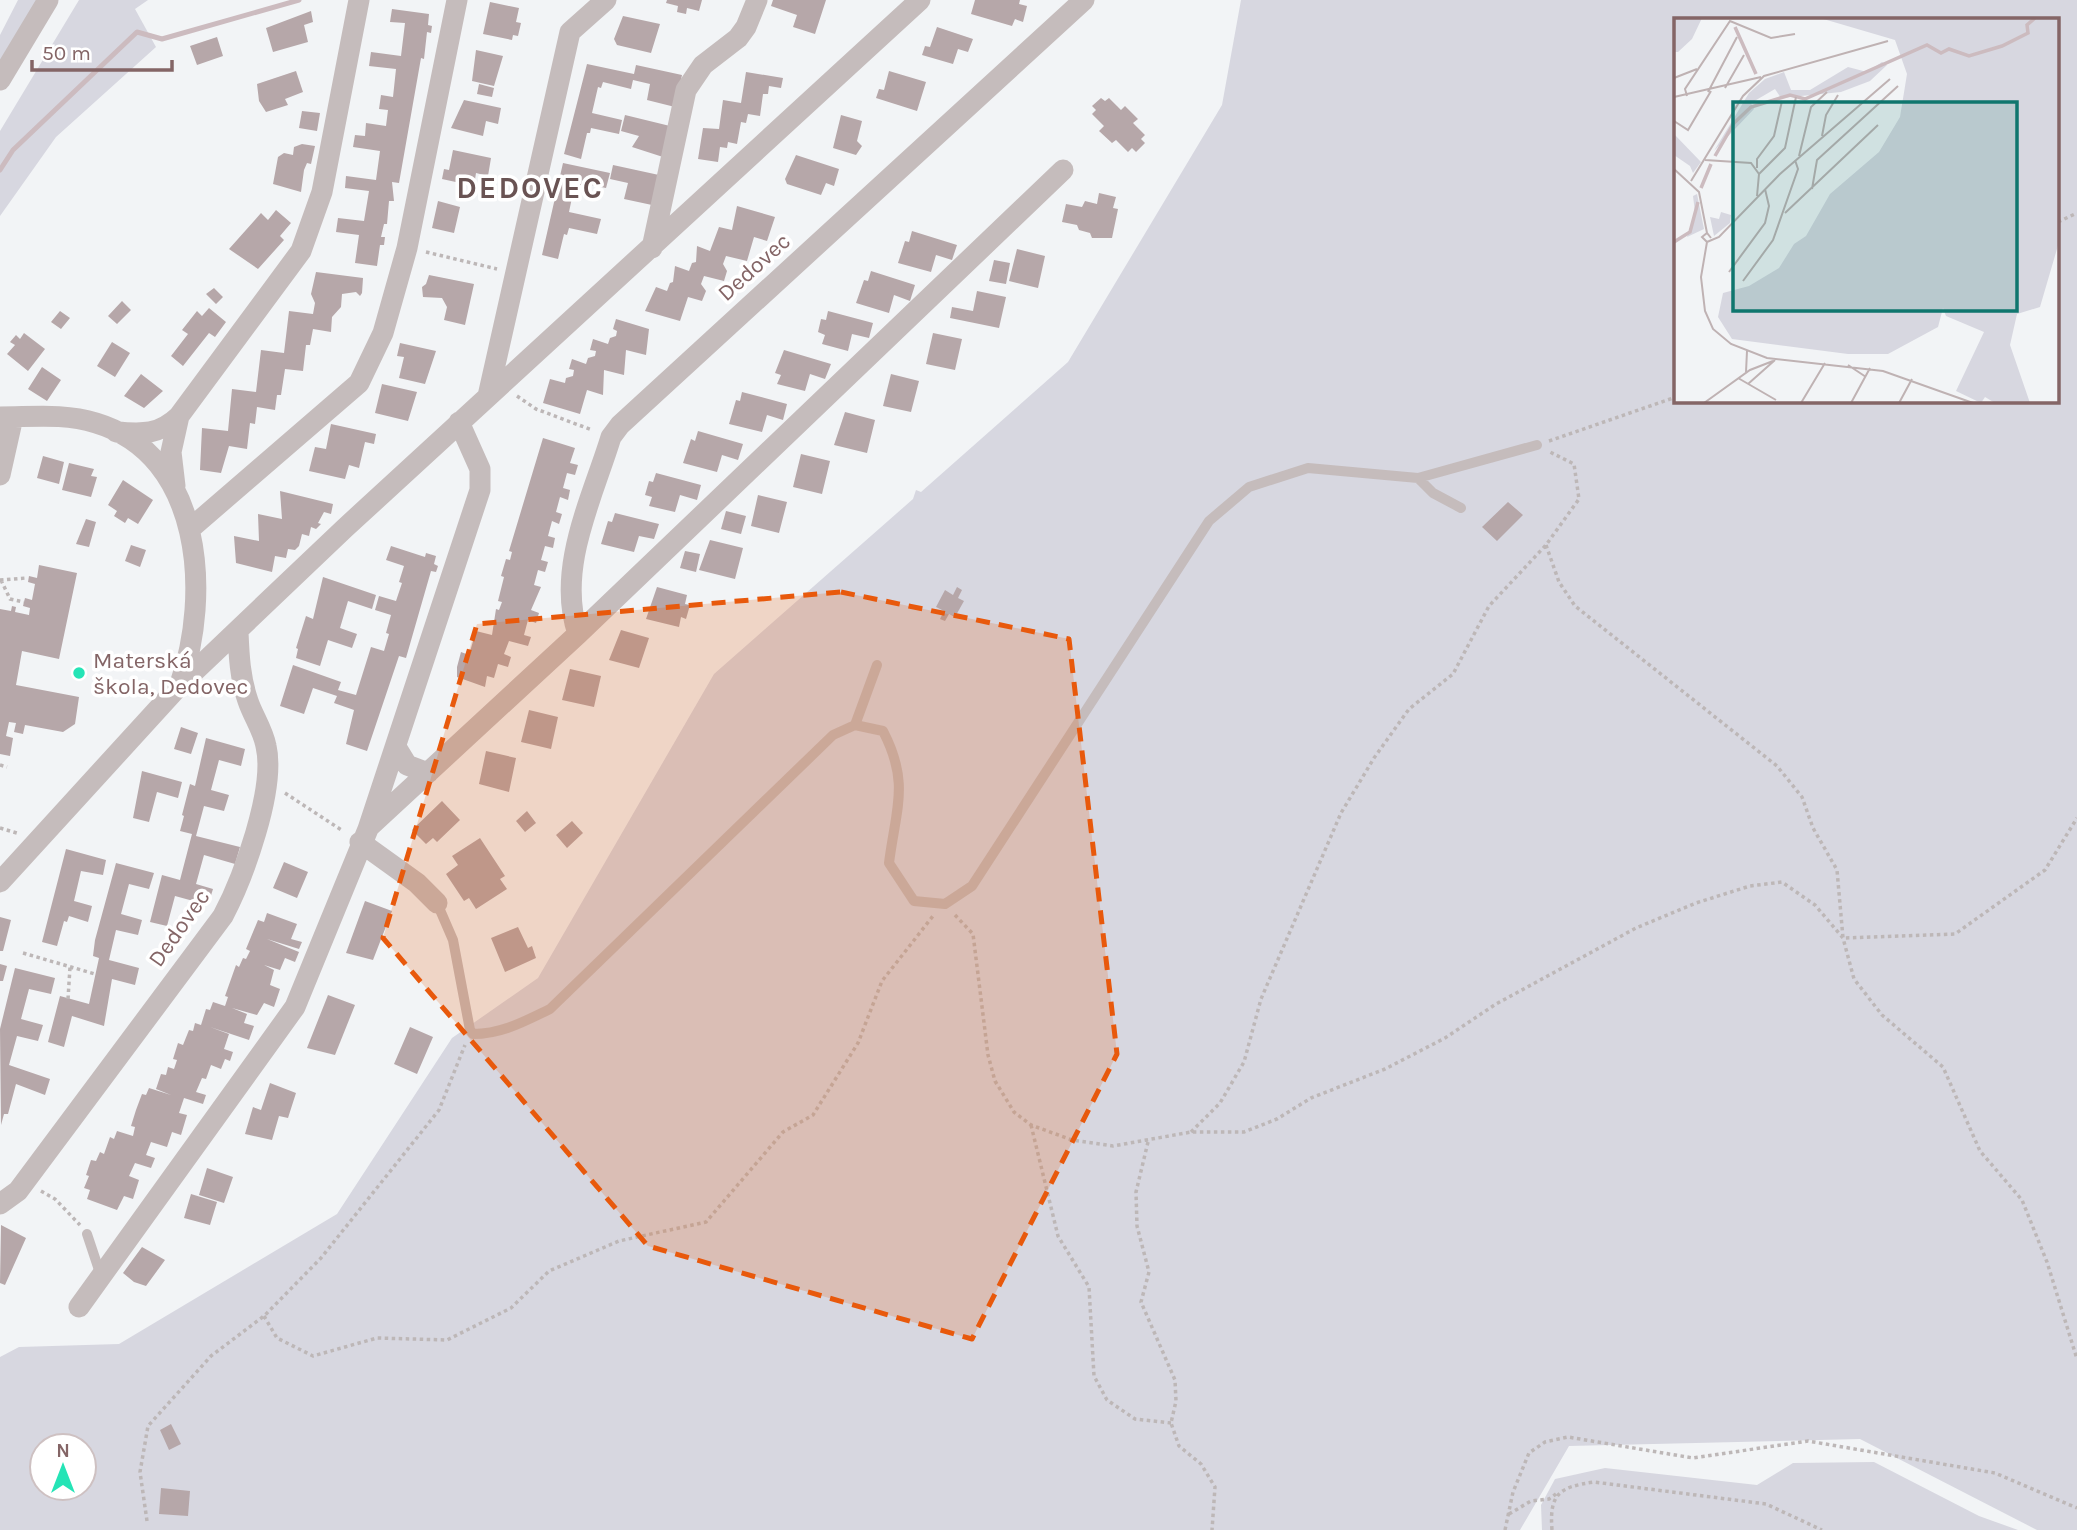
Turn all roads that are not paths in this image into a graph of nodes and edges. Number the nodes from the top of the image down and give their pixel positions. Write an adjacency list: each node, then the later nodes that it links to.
1 (48, 0): 8 (street)
2 (359, 0): 12 (street)
3 (457, 0): 21 (street)
4 (606, 0): 11 (street)
5 (757, 0): 10 (street)
6 (920, 0): 10 (street)
7 (1084, 0): 23 (street, Dedovec)
8 (0, 80)
9 (1063, 170): 23 (street)
10 (652, 248): 11 (street)
11 (494, 390): 14 (street)
12 (179, 416): 15 (street); 19 (street)
13 (7, 417): 15 (street); 17 (street)
14 (459, 422): 22 (street); 27 (street)
15 (116, 432): 19 (street)
16 (1537, 445): 18 (lane)
17 (0, 475)
18 (1418, 478): 20 (lane); 26 (lane)
19 (176, 492): 21 (street)
20 (1461, 508)
21 (191, 528): 25 (street)
22 (237, 632): 25 (street); 32 (street, Dedovec)
23 (578, 634): 28 (street)
24 (877, 665): 26 (lane)
25 (179, 686): 30 (street)
26 (855, 725): 31 (lane)
27 (396, 747): 28 (street); 29 (street)
28 (428, 773): 29 (street)
29 (364, 836): 31 (street); 34 (street)
30 (0, 882)
31 (437, 903)
32 (0, 1204)
33 (87, 1234): 34 (lane)
34 (101, 1276): 35 (street)
35 (79, 1307)

